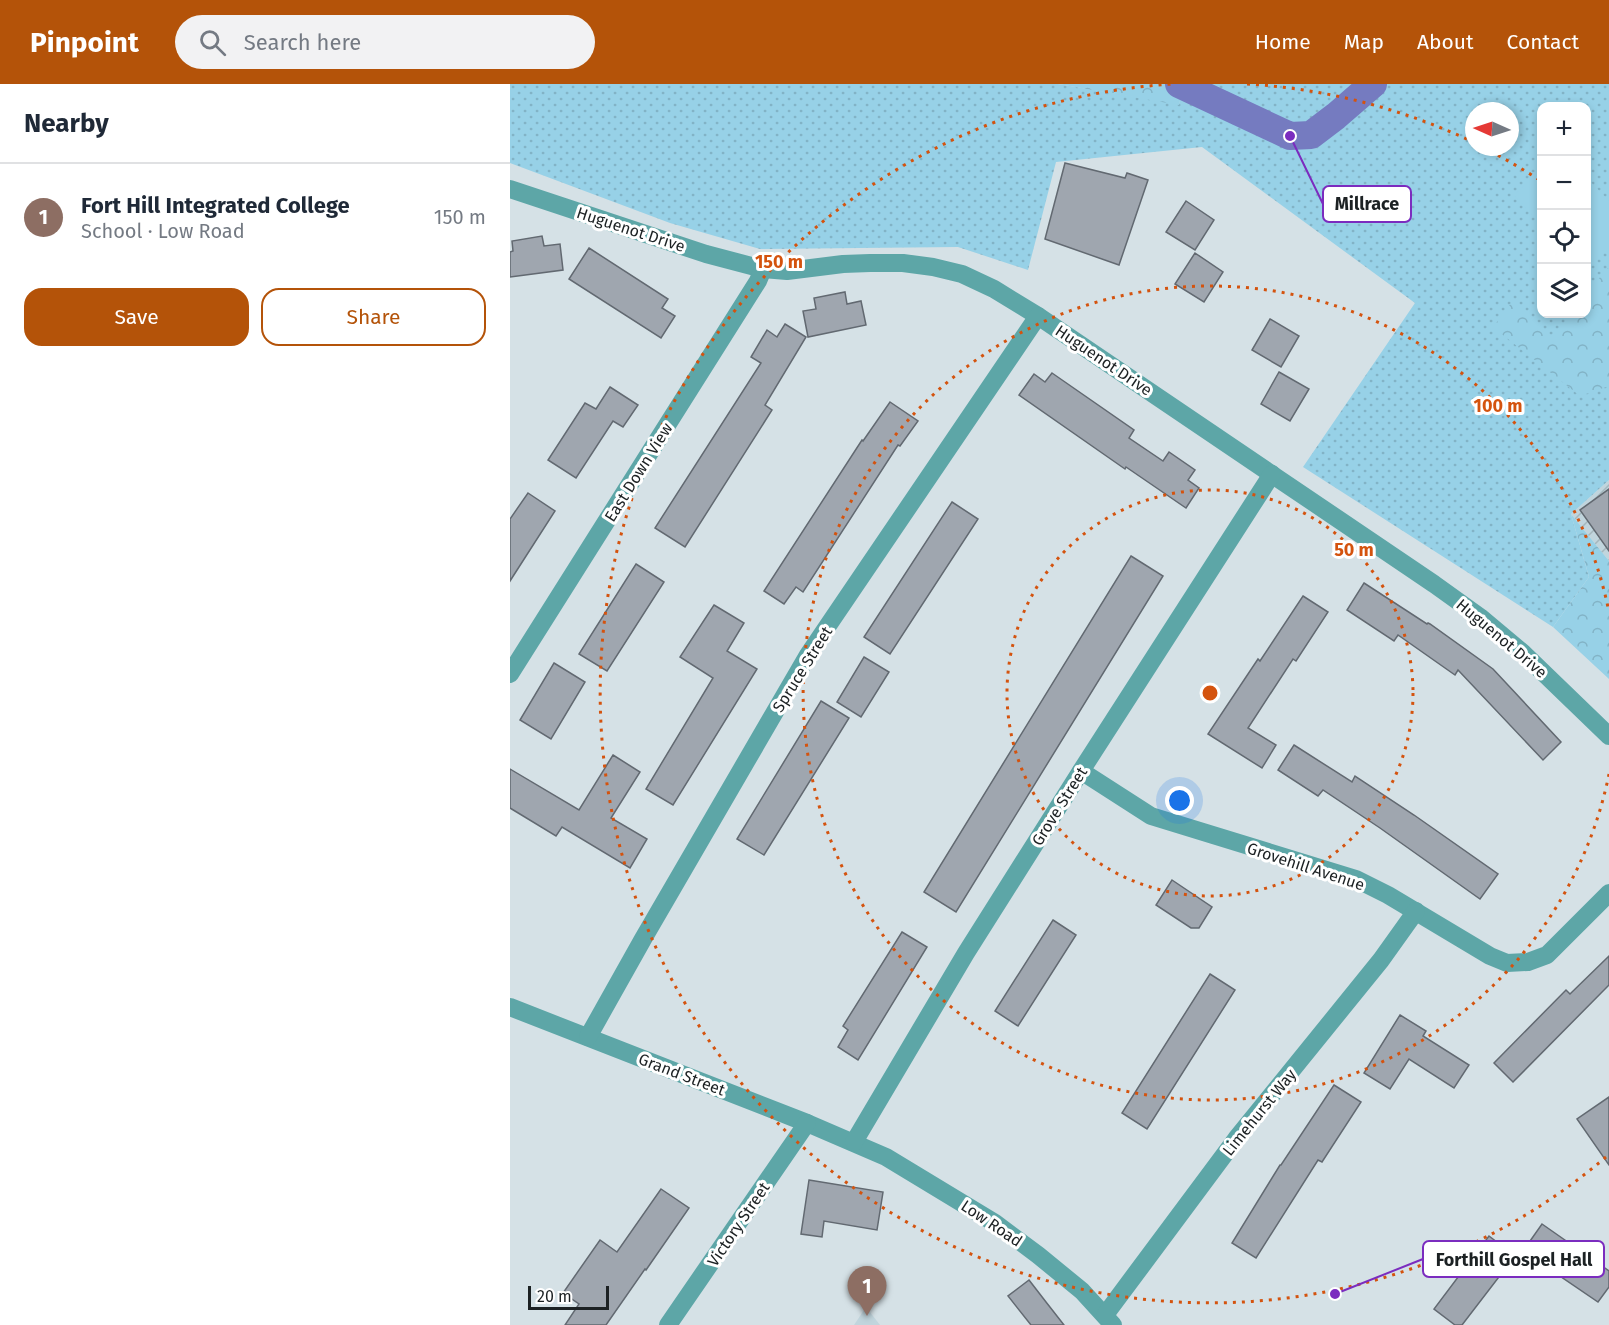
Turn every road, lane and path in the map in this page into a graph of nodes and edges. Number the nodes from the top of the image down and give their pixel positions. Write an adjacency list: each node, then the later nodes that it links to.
1 (510, 189): 2 (street, Huguenot Drive)
2 (763, 269): 3 (street, Huguenot Drive); 5 (street, East Down View)
3 (1038, 316): 4 (street, Huguenot Drive); 11 (street, Spruce Street)
4 (1272, 474): 6 (street, Huguenot Drive); 7 (street, Grove Street)
5 (510, 674)
6 (1609, 736)
7 (1081, 771): 9 (street, Grovehill Avenue); 13 (street, Grove Street)
8 (1609, 893): 9 (street, Grovehill Avenue)
9 (1416, 911): 14 (street, Limehurst Way)
10 (511, 1009): 11 (street, Grand Street)
11 (588, 1037): 12 (street, Grand Street)
12 (807, 1123): 13 (street, Grand Street); 15 (street, Victory Street)
13 (854, 1142): 14 (street, Low Road)
14 (1109, 1320)
15 (668, 1325)

